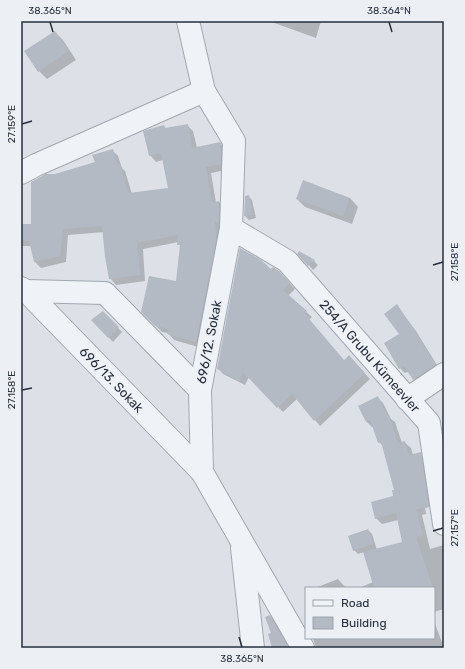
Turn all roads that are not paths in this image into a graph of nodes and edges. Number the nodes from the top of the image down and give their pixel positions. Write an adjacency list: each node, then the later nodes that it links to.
1 (188, 21): 2 (street, 696/12. Sokak)
2 (204, 91): 3 (street); 4 (street, 696/12. Sokak)
3 (21, 174)
4 (231, 228): 7 (street, 696/12. Sokak); 8 (street, 254/A Grubu Kümeevler)
5 (23, 290): 7 (street); 9 (street, 696/13. Sokak)
6 (444, 374): 8 (street)
7 (200, 390): 9 (street, 696/12. Sokak)
8 (407, 398): 10 (street, 254/A Grubu Kümeevler)
9 (202, 472): 11 (street, 696/12. Sokak)
10 (444, 524)
11 (241, 540): 12 (street); 13 (street, 696/12. Sokak)
12 (253, 648)
13 (303, 648)

